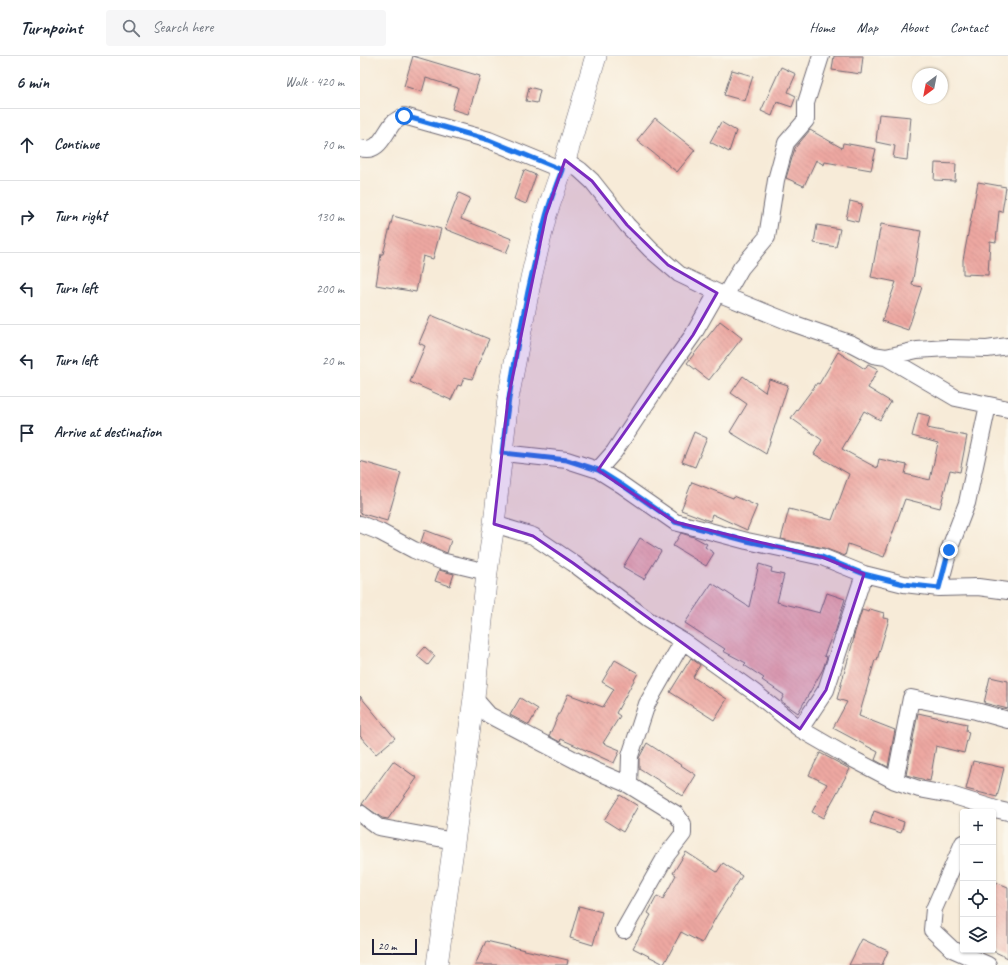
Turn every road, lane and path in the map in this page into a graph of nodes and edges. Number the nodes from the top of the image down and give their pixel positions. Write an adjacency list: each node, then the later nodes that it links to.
1 (596, 56): 4 (main road)
2 (822, 56): 5 (street)
3 (360, 148): 4 (street)
4 (563, 165): 5 (street); 10 (main road)
5 (721, 295): 7 (street); 11 (street)
6 (1008, 346): 7 (street)
7 (886, 357): 8 (street)
8 (988, 405): 9 (street); 16 (street)
9 (1008, 409)
10 (502, 453): 11 (street); 13 (main road)
11 (598, 470): 15 (street)
12 (360, 524): 14 (street)
13 (494, 524): 14 (main road); 18 (street)
14 (487, 572): 19 (main road)
15 (864, 574): 16 (street); 21 (street)
16 (939, 588): 17 (street)
17 (1008, 591)
18 (683, 641): 21 (street); 23 (street)
19 (474, 698): 23 (street); 27 (main road)
20 (1008, 720): 22 (street)
21 (800, 728): 22 (street)
22 (895, 781): 24 (street)
23 (629, 785): 29 (street)
24 (980, 808): 26 (street)
25 (360, 812): 27 (street)
26 (1008, 812)
27 (454, 841): 30 (main road)
28 (962, 845): 31 (street)
29 (624, 930)
30 (437, 965)
31 (988, 965)

